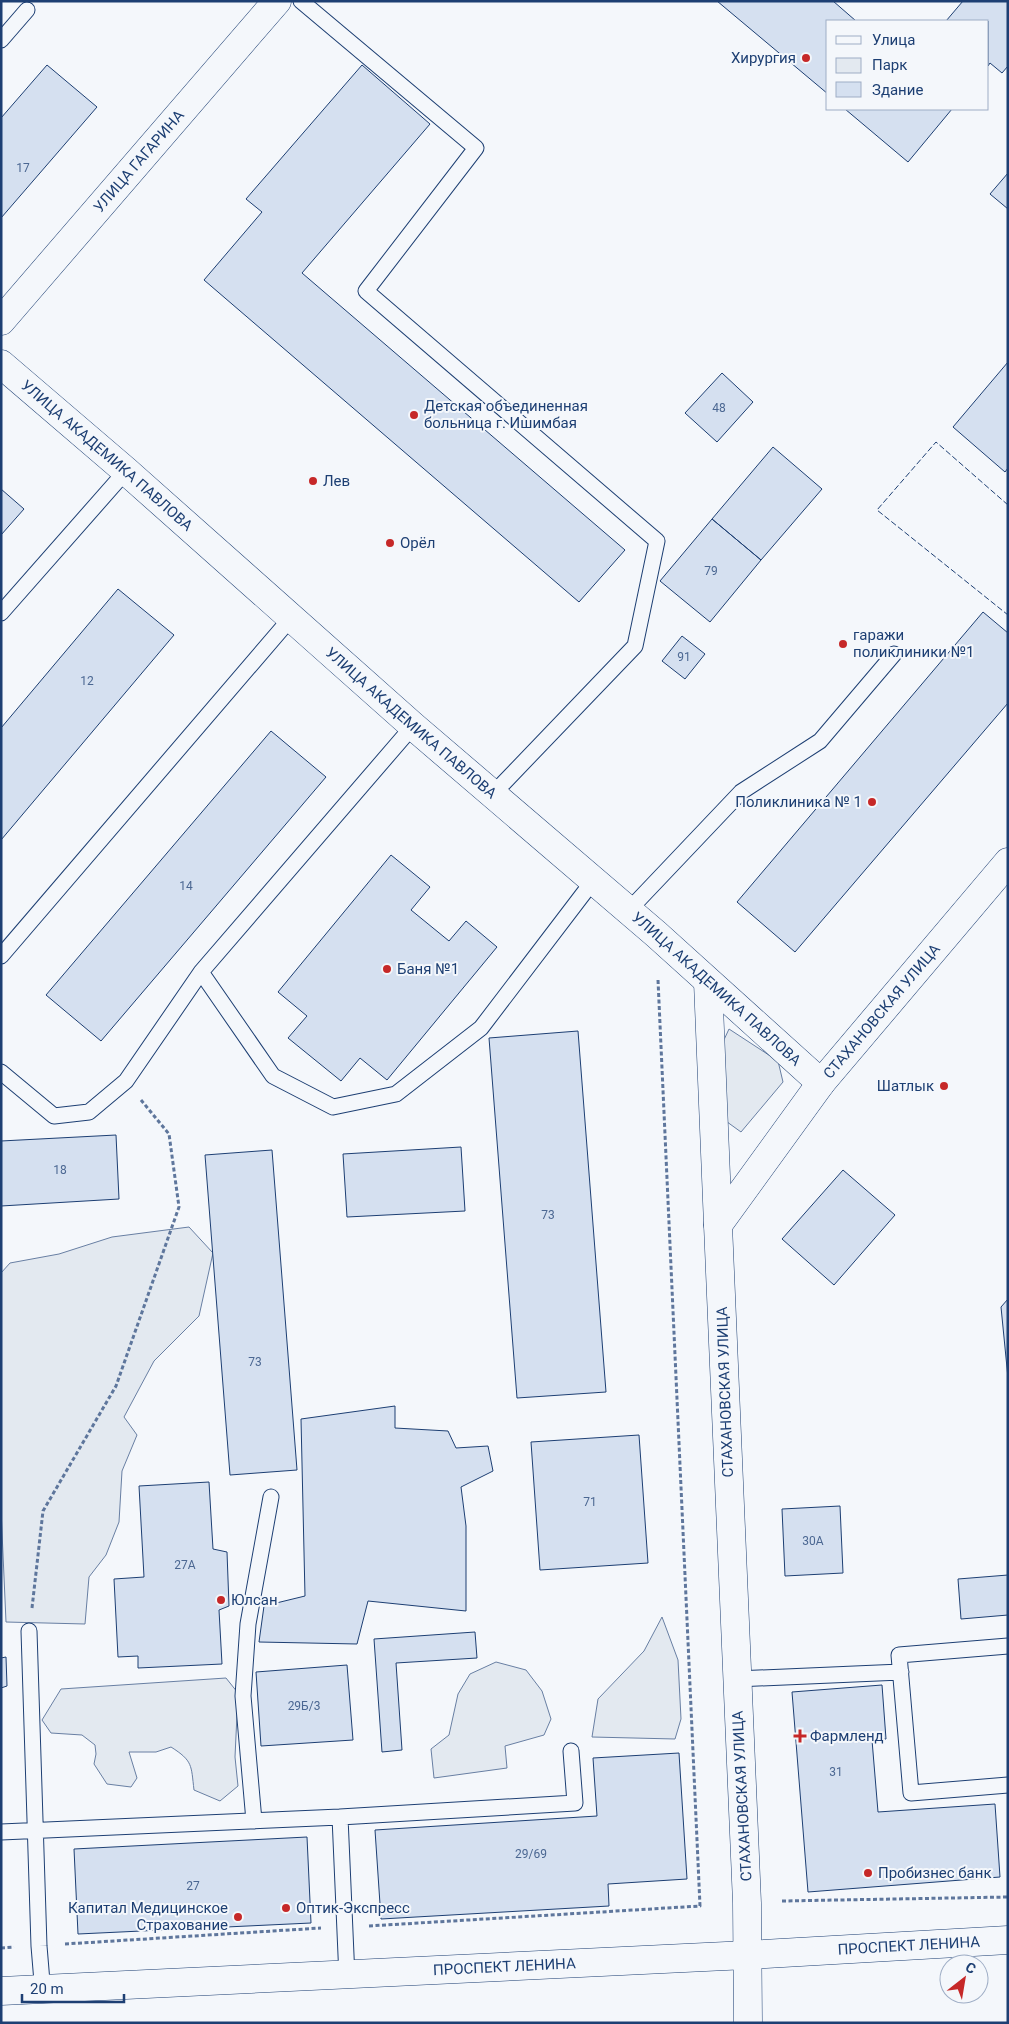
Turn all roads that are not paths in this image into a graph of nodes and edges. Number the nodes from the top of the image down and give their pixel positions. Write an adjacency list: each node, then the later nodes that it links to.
1 (277, 1): 5 (street, УЛИЦА ГАГАРИНА)
2 (301, 1): 12 (lane)
3 (27, 10): 4 (lane)
4 (1, 40)
5 (1, 321)
6 (1, 364): 7 (street, УЛИЦА АКАДЕМИКА ПАВЛОВА)
7 (126, 471): 8 (lane); 9 (street, УЛИЦА АКАДЕМИКА ПАВЛОВА)
8 (1, 613)
9 (291, 618): 11 (street, УЛИЦА АКАДЕМИКА ПАВЛОВА); 16 (lane)
10 (894, 654): 15 (lane)
11 (414, 726): 12 (street, УЛИЦА АКАДЕМИКА ПАВЛОВА); 17 (lane)
12 (493, 794): 14 (street, УЛИЦА АКАДЕМИКА ПАВЛОВА)
13 (1008, 862): 20 (street, СТАХАНОВСКАЯ УЛИЦА)
14 (593, 881): 15 (street, УЛИЦА АКАДЕМИКА ПАВЛОВА); 17 (lane)
15 (628, 911): 18 (street, УЛИЦА АКАДЕМИКА ПАВЛОВА)
16 (1, 956)
17 (201, 972): 19 (lane)
18 (708, 982): 20 (street, УЛИЦА АКАДЕМИКА ПАВЛОВА); 21 (street)
19 (1, 1072)
20 (821, 1083): 21 (street, СТАХАНОВСКАЯ УЛИЦА)
21 (718, 1225): 26 (street, СТАХАНОВСКАЯ УЛИЦА)
22 (270, 1497): 30 (lane)
23 (29, 1631): 31 (lane)
24 (1008, 1646): 25 (lane)
25 (901, 1672): 26 (lane); 28 (lane)
26 (736, 1679): 34 (street, СТАХАНОВСКАЯ УЛИЦА)
27 (571, 1751): 29 (lane)
28 (1008, 1785)
29 (340, 1817): 30 (lane); 35 (lane)
30 (254, 1821): 31 (lane)
31 (36, 1831): 32 (lane); 37 (lane)
32 (1, 1832)
33 (1008, 1940): 34 (street, ПРОСПЕКТ ЛЕНИНА)
34 (747, 1955): 35 (street, ПРОСПЕКТ ЛЕНИНА); 38 (street, СТАХАНОВСКАЯ УЛИЦА)
35 (347, 1976): 37 (street, ПРОСПЕКТ ЛЕНИНА)
36 (1, 1991): 37 (street, ПРОСПЕКТ ЛЕНИНА)
37 (43, 1992)
38 (748, 2023)

